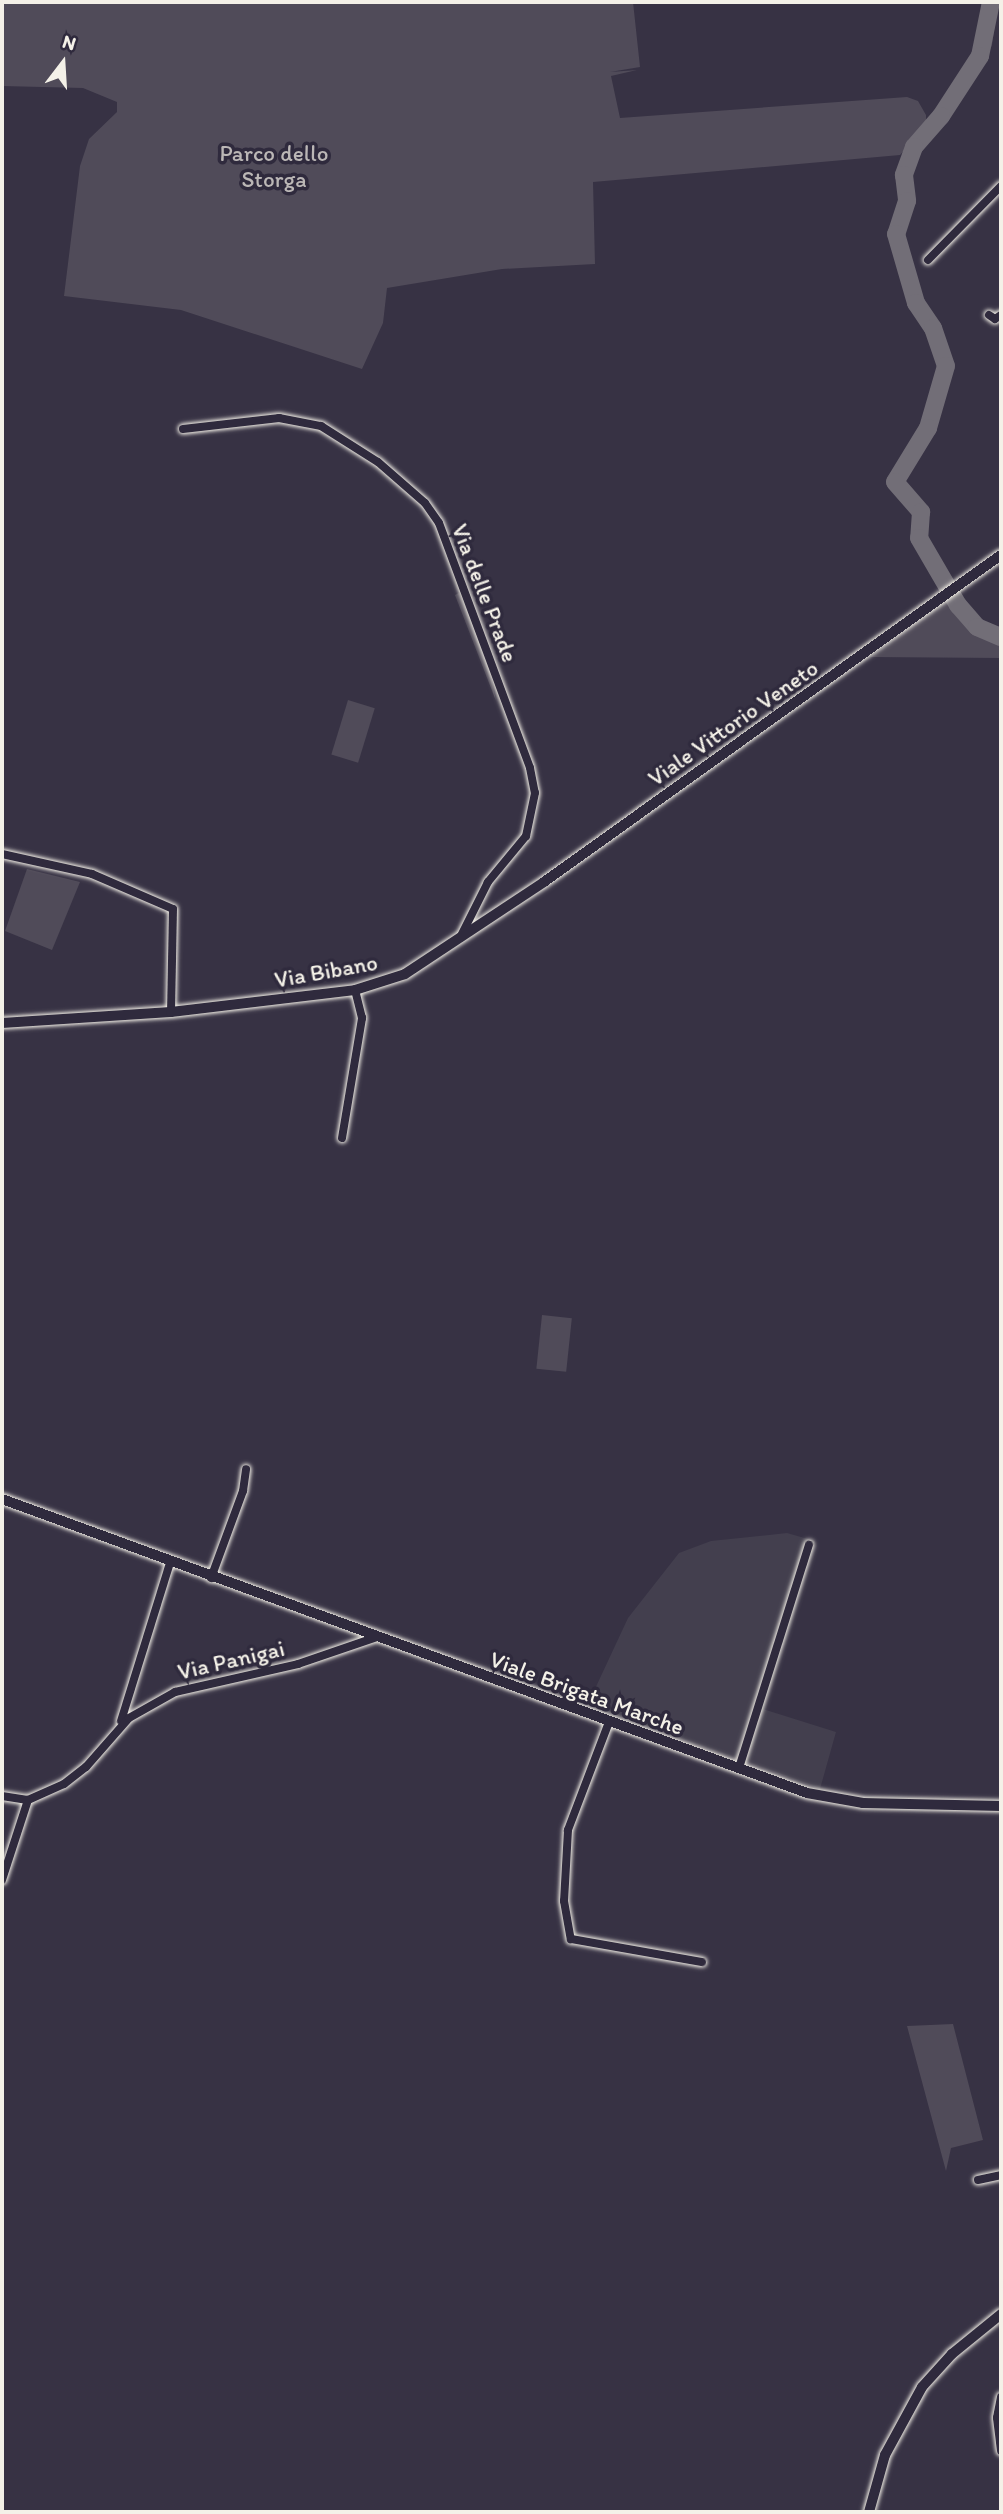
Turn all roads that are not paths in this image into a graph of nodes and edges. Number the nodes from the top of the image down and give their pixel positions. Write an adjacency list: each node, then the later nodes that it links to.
1 (1001, 186): 2 (street)
2 (928, 260)
3 (989, 315): 4 (street)
4 (1001, 315)
5 (183, 429): 9 (street, Via delle Prade)
6 (1001, 555): 8 (street, Viale Vittorio Veneto)
7 (2, 854): 11 (street)
8 (544, 881): 9 (street, Via Bibano)
9 (459, 940): 10 (street, Via Bibano)
10 (355, 990): 11 (street, Via Bibano); 13 (street)
11 (171, 1012): 12 (street, Via Bibano)
12 (2, 1023)
13 (342, 1138)
14 (246, 1469): 18 (street)
15 (2, 1499): 17 (street, Viale Brigata Marche)
16 (808, 1545): 22 (street)
17 (170, 1563): 18 (street, Viale Brigata Marche); 20 (street)
18 (211, 1578): 19 (street, Viale Brigata Marche)
19 (377, 1637): 21 (street, Viale Brigata Marche); 24 (street, Via Panigai)
20 (121, 1721)
21 (609, 1722): 22 (street, Viale Brigata Marche); 27 (street)
22 (739, 1768): 25 (street, Viale Brigata Marche)
23 (2, 1796): 24 (street)
24 (27, 1800): 26 (street)
25 (1001, 1806)
26 (2, 1880)
27 (702, 1962)
28 (1001, 2175): 29 (street)
29 (978, 2180)
30 (1001, 2314): 33 (street)
31 (1001, 2397): 32 (street)
32 (1001, 2451)
33 (869, 2512)

